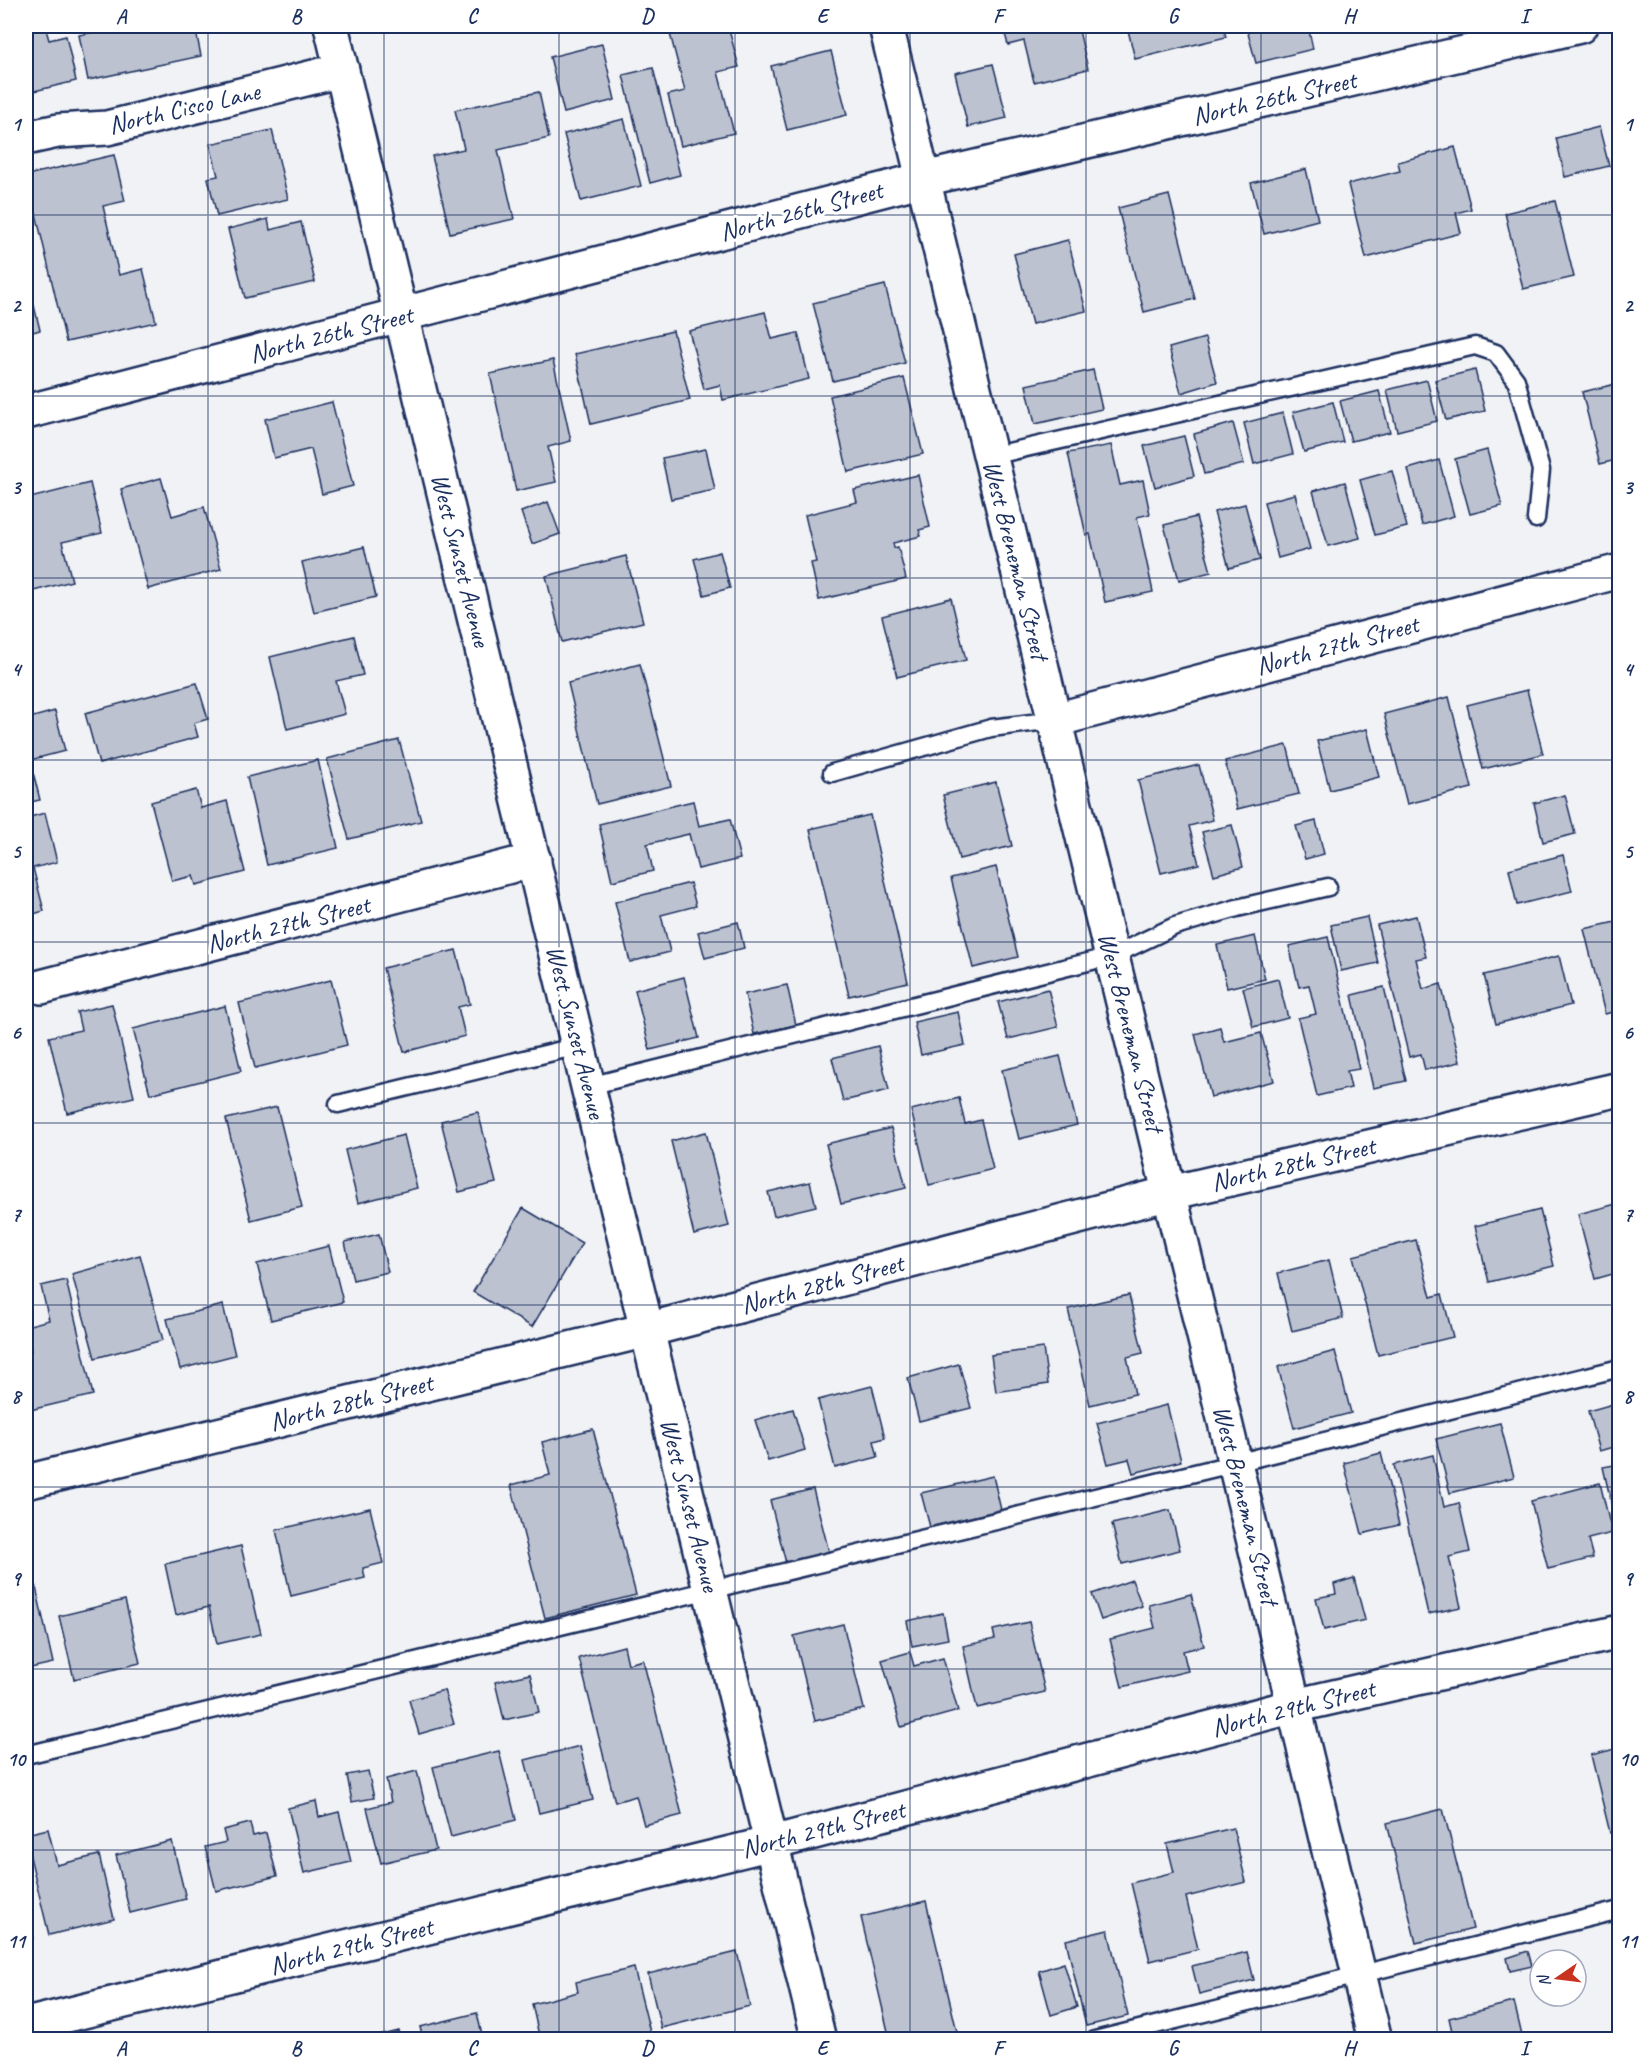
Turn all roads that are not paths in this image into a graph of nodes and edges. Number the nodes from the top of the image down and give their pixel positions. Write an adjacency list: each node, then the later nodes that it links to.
1 (331, 26): 4 (street, West Sunset Avenue)
2 (886, 26): 6 (street, West Breneman Street)
3 (1580, 26): 6 (street, North 26th Street)
4 (342, 70): 5 (street, North Cisco Lane); 7 (street, West Sunset Avenue)
5 (26, 138)
6 (924, 179): 7 (street, North 26th Street); 9 (street, West Breneman Street)
7 (402, 315): 8 (street, North 26th Street); 14 (street, West Sunset Avenue)
8 (26, 412)
9 (991, 456): 10 (lane); 12 (street, West Breneman Street)
10 (1536, 519)
11 (1620, 571): 12 (street, North 27th Street)
12 (1055, 720): 13 (lane); 16 (street, West Breneman Street)
13 (832, 773)
14 (534, 860): 17 (street, North 27th Street); 18 (street, West Sunset Avenue)
15 (1328, 887): 16 (lane)
16 (1112, 956): 19 (lane); 22 (street, West Breneman Street)
17 (41, 987)
18 (579, 1046): 19 (street, West Sunset Avenue); 21 (lane)
19 (589, 1086): 23 (street, West Sunset Avenue)
20 (1620, 1089): 22 (street, North 28th Street)
21 (338, 1104)
22 (1170, 1192): 23 (street, North 28th Street); 25 (street, West Breneman Street)
23 (647, 1330): 26 (street, North 28th Street); 27 (street, West Sunset Avenue)
24 (1620, 1368): 25 (lane)
25 (1236, 1464): 27 (lane); 29 (street, West Breneman Street)
26 (26, 1482)
27 (710, 1590): 30 (lane); 31 (street, West Sunset Avenue)
28 (1620, 1632): 29 (street, North 29th Street)
29 (1294, 1706): 31 (street, North 29th Street); 33 (street, West Breneman Street)
30 (26, 1755)
31 (772, 1843): 34 (street, North 29th Street); 35 (street, West Sunset Avenue)
32 (1620, 1910): 33 (lane)
33 (1359, 1974): 36 (lane); 37 (street, West Breneman Street)
34 (26, 2025)
35 (819, 2040)
36 (1095, 2040)
37 (1375, 2040)

